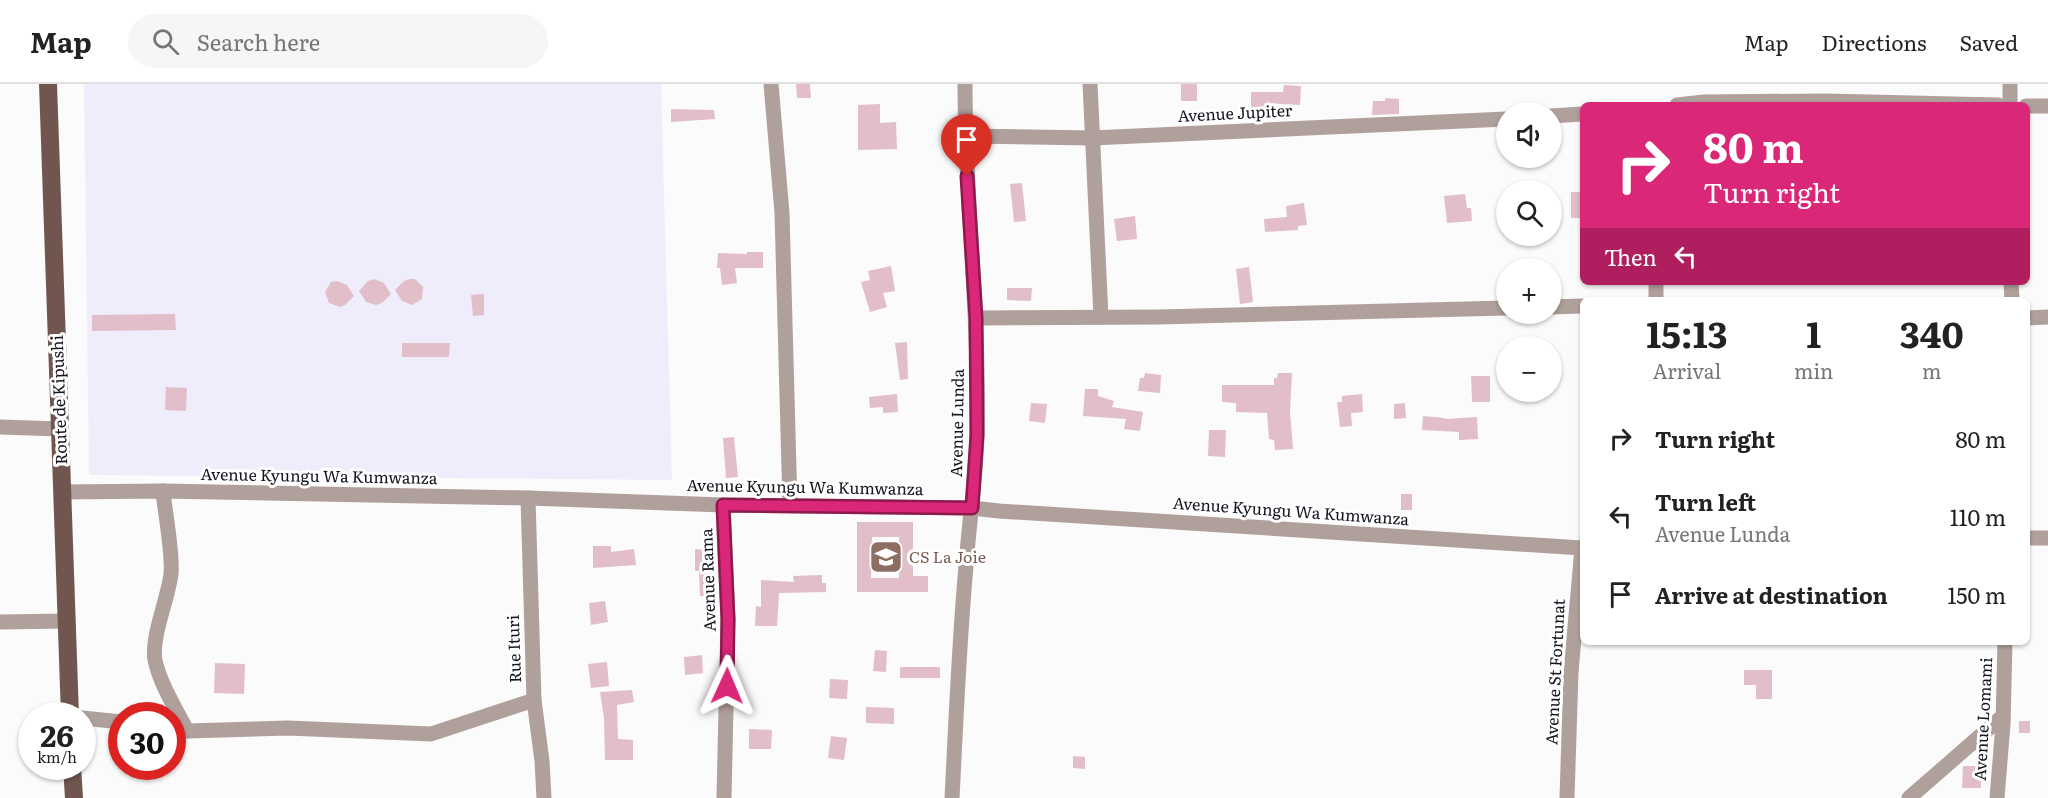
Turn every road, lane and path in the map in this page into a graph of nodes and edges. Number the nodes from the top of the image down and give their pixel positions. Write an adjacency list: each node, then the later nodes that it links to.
1 (48, 84): 24 (main road, Route de Kipushi)
2 (771, 84): 29 (street)
3 (965, 84): 14 (street, Avenue Lunda)
4 (1090, 84): 15 (street)
5 (2010, 84): 8 (street)
6 (1704, 102): 7 (street)
7 (1868, 102)
8 (2010, 102)
9 (2030, 106): 10 (street)
10 (2048, 106)
11 (1580, 114): 12 (street)
12 (1562, 115)
13 (1496, 119): 15 (street, Avenue Jupiter)
14 (965, 136): 15 (street, Avenue Jupiter); 21 (street, Avenue Lunda)
15 (1092, 138): 19 (street)
16 (1580, 306): 17 (street)
17 (1562, 307)
18 (1496, 308): 19 (street)
19 (1101, 317): 21 (street)
20 (2048, 317): 22 (street)
21 (976, 318): 30 (street, Avenue Lunda)
22 (2030, 318)
23 (0, 427): 24 (street)
24 (60, 429): 26 (main road, Route de Kipushi)
25 (163, 491): 26 (street, Avenue Kyungu Wa Kumwanza); 27 (street, Avenue Kyungu Wa Kumwanza); 40 (street)
26 (62, 492): 35 (main road, Route de Kipushi)
27 (528, 498): 28 (street, Avenue Kyungu Wa Kumwanza); 38 (street, Rue Ituri)
28 (723, 505): 29 (street, Avenue Kyungu Wa Kumwanza); 46 (street, Avenue Rama)
29 (790, 505): 30 (street, Avenue Kyungu Wa Kumwanza)
30 (972, 508): 33 (street, Avenue Kyungu Wa Kumwanza); 47 (street, Avenue Lunda)
31 (2030, 538): 32 (street)
32 (2048, 538)
33 (1580, 548)
34 (1580, 571): 48 (street, Avenue St Fortunat)
35 (66, 621): 36 (street); 39 (main road, Route de Kipushi)
36 (0, 622)
37 (2005, 645): 41 (street, Avenue Lomami)
38 (534, 700): 42 (street); 45 (street, Rue Ituri)
39 (69, 702)
40 (170, 702)
41 (2003, 716): 49 (street); 50 (street, Avenue Lomami)
42 (186, 730)
43 (73, 780): 44 (main road)
44 (74, 798)
45 (544, 798)
46 (724, 798)
47 (952, 798)
48 (1567, 798)
49 (1909, 798)
50 (1997, 798)

